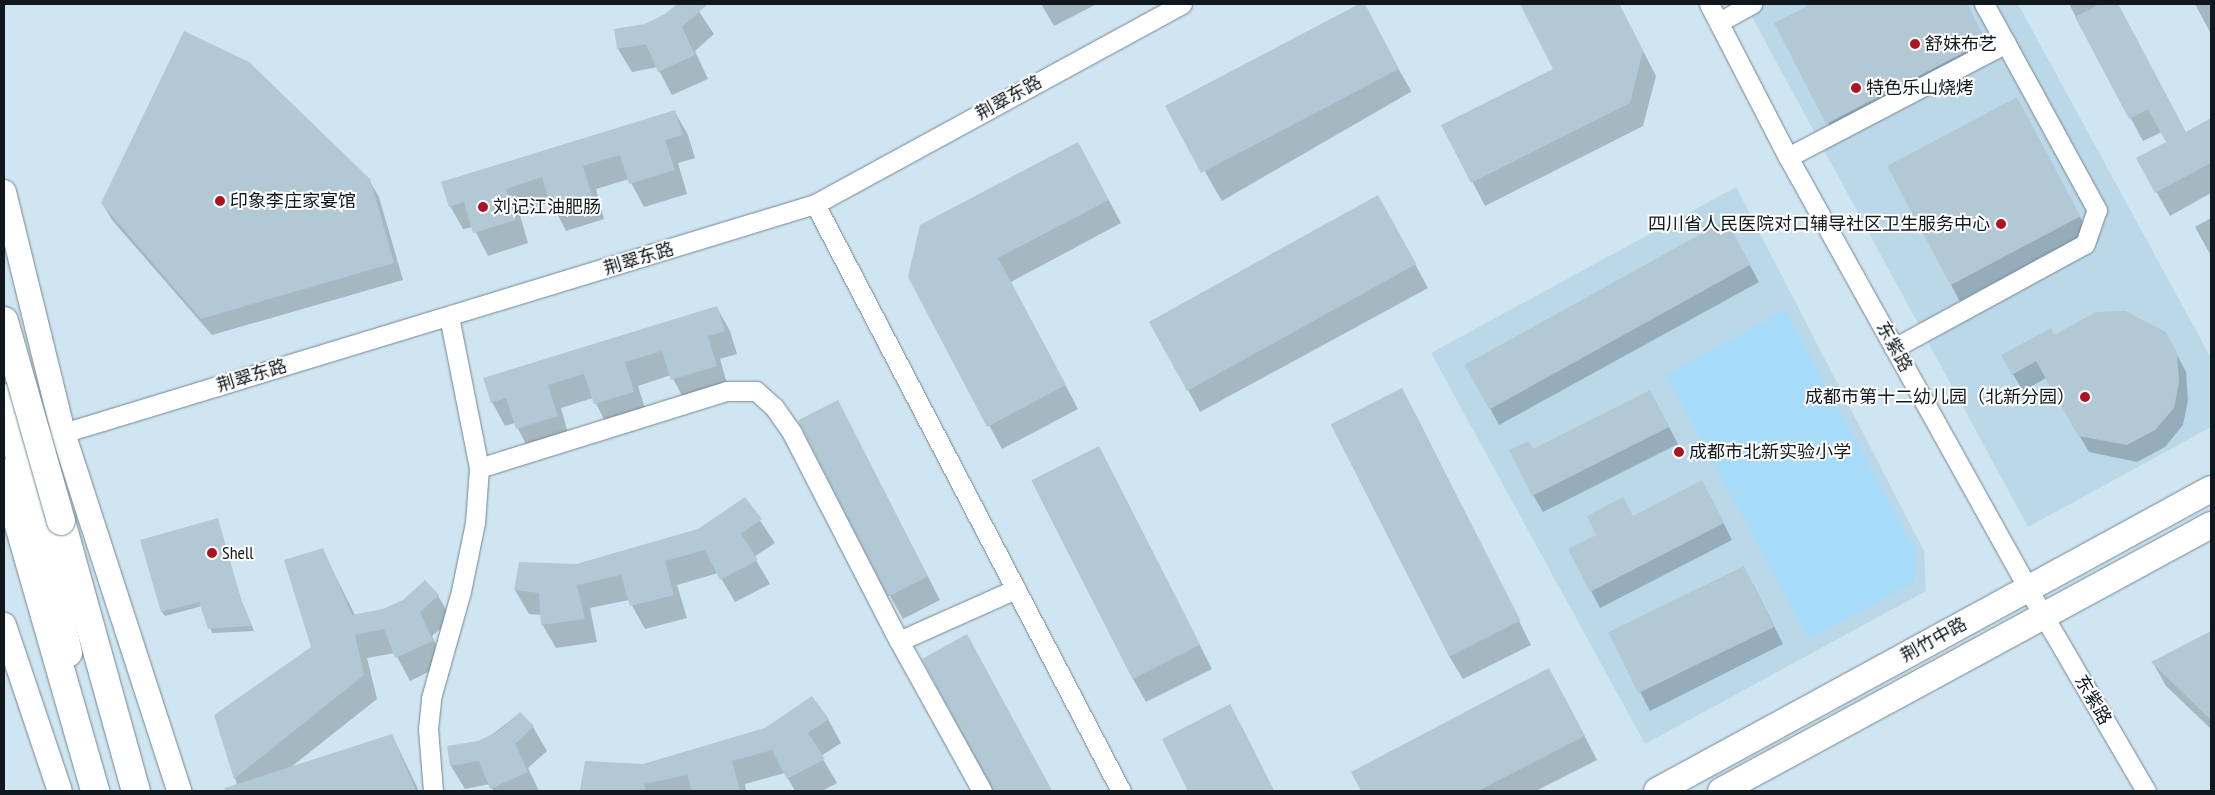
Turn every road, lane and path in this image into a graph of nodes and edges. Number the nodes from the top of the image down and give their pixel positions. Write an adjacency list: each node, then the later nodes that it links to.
1 (1182, 4): 9 (street, 荆翠东路)
2 (1709, 4): 5 (street, 东紫路)
3 (1752, 4): 5 (street)
4 (1984, 4): 6 (street)
5 (1719, 22): 7 (street, 东紫路)
6 (2006, 44): 7 (street); 12 (street)
7 (1788, 157): 12 (street, 东紫路)
8 (4, 192): 14 (street)
9 (815, 204): 10 (street, 荆翠东路); 20 (street)
10 (449, 317): 14 (street, 荆翠东路); 15 (street)
11 (4, 321): 19 (main road, bridge)
12 (1894, 348): 21 (street, 东紫路)
13 (4, 398): 19 (main road)
14 (63, 433): 28 (street)
15 (479, 468): 24 (street); 29 (street)
16 (4, 473): 19 (main road)
17 (2211, 489): 21 (main road, 荆竹中路)
18 (2211, 525): 22 (main road, 荆竹中路)
19 (40, 527): 26 (main road); 27 (main road)
20 (1016, 589): 24 (street); 31 (street)
21 (2028, 590): 22 (street, 东紫路); 32 (main road, 荆竹中路)
22 (2044, 615): 33 (main road, 荆竹中路); 34 (street, 东紫路)
23 (4, 625): 25 (street)
24 (899, 641): 30 (street)
25 (60, 791)
26 (97, 791)
27 (136, 791)
28 (179, 791)
29 (433, 791)
30 (982, 791)
31 (1121, 791)
32 (1657, 791)
33 (1722, 791)
34 (2146, 791)

